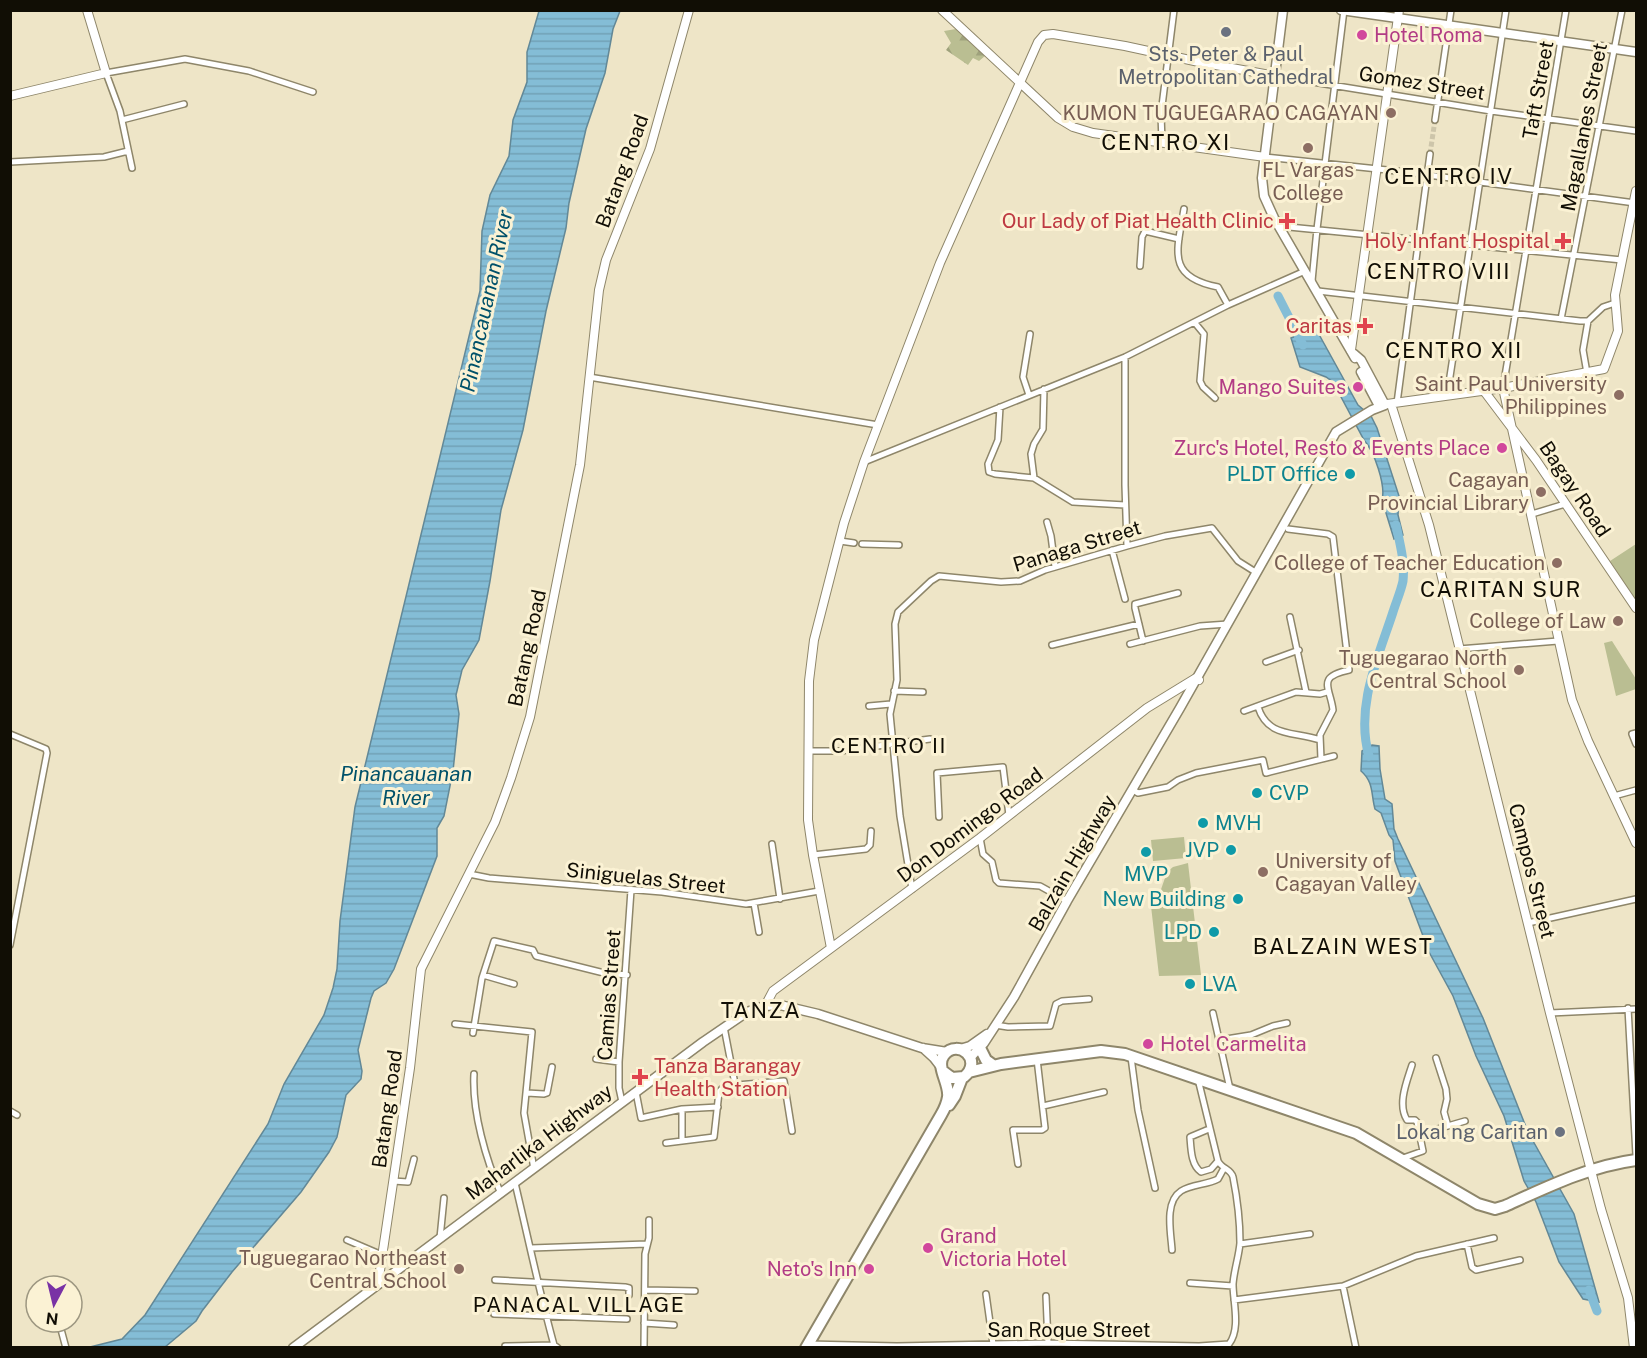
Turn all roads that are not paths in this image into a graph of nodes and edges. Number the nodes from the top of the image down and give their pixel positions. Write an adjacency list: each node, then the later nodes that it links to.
1 (87, 10): 18 (main road)
2 (689, 10): 74 (main road, Batang Road)
3 (942, 10): 20 (main road)
4 (1174, 10): 17 (street)
5 (1283, 10): 19 (main road)
6 (1451, 10): 12 (street)
7 (1506, 10): 13 (street)
8 (1566, 10): 14 (street, Taft Street)
9 (1622, 10): 15 (street, Magallanes Street)
10 (1343, 11): 11 (main road); 21 (street)
11 (1399, 14): 12 (main road); 23 (main road)
12 (1449, 25): 13 (main road); 25 (street)
13 (1503, 33): 14 (main road); 27 (street)
14 (1562, 41): 15 (main road); 28 (street, Taft Street)
15 (1615, 49): 16 (main road); 31 (street, Magallanes Street)
16 (1636, 52)
17 (1168, 55): 19 (main road, Gomez Street); 20 (main road, Gomez Street); 33 (street)
18 (106, 73): 22 (street); 24 (main road); 29 (street)
19 (1276, 76): 21 (street, Gomez Street); 36 (main road)
20 (1020, 83): 33 (main road); 83 (main road, Gomez Street)
21 (1334, 86): 23 (street, Gomez Street); 38 (street)
22 (312, 92)
23 (1388, 94): 25 (street, Gomez Street); 40 (main road)
24 (10, 96)
25 (1438, 102): 27 (street, Gomez Street); 30 (street)
26 (184, 104): 29 (street)
27 (1491, 111): 28 (street, Gomez Street); 42 (street)
28 (1547, 118): 31 (street, Gomez Street); 43 (street, Taft Street)
29 (122, 120): 34 (street)
30 (1435, 120)
31 (1599, 126): 32 (street, Gomez Street); 45 (street, Magallanes Street)
32 (1636, 131)
33 (1162, 142): 36 (main road)
34 (128, 151): 37 (street); 39 (street)
35 (1431, 154): 41 (street)
36 (1265, 157): 38 (street); 48 (main road)
37 (11, 161)
38 (1325, 163): 40 (street); 49 (street)
39 (132, 168)
40 (1378, 169): 41 (street); 50 (main road)
41 (1428, 175): 42 (street); 52 (street)
42 (1479, 182): 43 (street); 53 (street)
43 (1536, 190): 45 (street); 54 (street, Taft Street)
44 (1636, 191): 46 (main road)
45 (1585, 197): 46 (street); 55 (street, Magallanes Street)
46 (1635, 203): 56 (main road)
47 (1184, 209): 51 (street)
48 (1279, 226): 49 (street); 58 (main road)
49 (1317, 229): 50 (street); 59 (street)
50 (1369, 235): 52 (street); 61 (main road)
51 (1179, 239): 57 (street); 64 (street)
52 (1419, 239): 53 (street); 62 (street)
53 (1469, 245): 54 (street); 65 (street)
54 (1526, 249): 55 (street); 66 (street, Taft Street)
55 (1574, 255): 56 (street); 67 (street, Magallanes Street)
56 (1622, 260): 63 (main road)
57 (1140, 266)
58 (1306, 271): 59 (main road); 64 (street)
59 (1312, 281): 60 (main road)
60 (1318, 291): 61 (street); 71 (main road)
61 (1360, 295): 62 (street); 71 (main road)
62 (1412, 302): 65 (street); 81 (street)
63 (1615, 303): 68 (street); 73 (main road)
64 (1227, 305): 69 (street)
65 (1460, 307): 66 (street); 79 (street)
66 (1516, 314): 67 (street); 75 (street, Taft Street)
67 (1561, 319): 68 (street)
68 (1587, 321): 73 (street)
69 (1195, 323): 72 (street); 80 (street)
70 (1030, 334): 78 (street)
71 (1353, 352): 81 (main road)
72 (1125, 357): 76 (street); 89 (street)
73 (1587, 373): 75 (main road)
74 (589, 377): 83 (street); 142 (main road, Batang Road)
75 (1503, 388): 77 (main road); 85 (main road)
76 (1044, 389): 78 (street); 87 (street)
77 (1484, 391): 79 (main road); 85 (main road, Bagay Road)
78 (1029, 395): 82 (street)
79 (1447, 396): 81 (main road)
80 (1215, 398)
81 (1385, 405): 84 (main road, Balzain Highway); 111 (main road, Campos Street)
82 (1000, 407): 86 (street); 87 (street)
83 (878, 425): 86 (main road, Gomez Street)
84 (1345, 426): 92 (main road, Balzain Highway); 100 (main road, Balzain Highway)
85 (1514, 430): 88 (main road, Bagay Road); 90 (main road)
86 (864, 462): 93 (main road, Gomez Street)
87 (1034, 478): 89 (street)
88 (1565, 504): 90 (street); 103 (main road, Bagay Road)
89 (1125, 505): 97 (street)
90 (1532, 514): 108 (main road)
91 (1047, 522): 99 (street)
92 (1288, 529): 114 (main road, Balzain Highway); 118 (street)
93 (840, 541): 94 (street); 129 (main road, Gomez Street)
94 (854, 543)
95 (862, 544): 96 (street)
96 (899, 545)
97 (1127, 546): 98 (street, Panaga Street); 100 (street, Panaga Street)
98 (1112, 550): 99 (street, Panaga Street); 102 (street)
99 (1055, 567): 115 (street, Panaga Street)
100 (1257, 573): 106 (main road, Balzain Highway)
101 (1178, 593): 105 (street)
102 (1125, 599)
103 (1636, 608)
104 (1290, 617): 112 (street)
105 (1139, 624): 107 (street); 110 (street)
106 (1228, 624): 107 (street); 114 (main road, Balzain Highway)
107 (1143, 641): 109 (street)
108 (1558, 642): 111 (street); 134 (main road)
109 (1130, 644)
110 (1052, 645)
111 (1459, 649): 150 (main road, Campos Street)
112 (1299, 650): 113 (street); 117 (street)
113 (1266, 662)
114 (1198, 679): 132 (main road, Balzain Highway); 135 (main road, Don Domingo Road)
115 (894, 691): 116 (street); 119 (street)
116 (923, 692)
117 (1306, 692): 118 (street); 121 (street)
118 (1327, 692): 126 (street)
119 (891, 704): 120 (street); 127 (street)
120 (869, 706)
121 (1258, 707): 122 (street); 126 (street)
122 (1244, 711)
123 (1636, 733): 128 (street)
124 (10, 734): 152 (street)
125 (930, 739): 127 (street)
126 (1320, 740): 131 (street)
127 (892, 744): 129 (street); 143 (street)
128 (1636, 744)
129 (808, 751): 141 (main road, Gomez Street)
130 (1334, 756): 131 (street)
131 (1321, 759): 132 (street)
132 (1133, 790): 148 (main road, Balzain Highway)
133 (1636, 790): 134 (street)
134 (1614, 796): 139 (main road)
135 (1009, 815): 136 (street); 138 (main road, Don Domingo Road)
136 (939, 817)
137 (871, 831): 141 (street)
138 (980, 838): 143 (main road, Don Domingo Road); 148 (street)
139 (1636, 843)
140 (772, 844): 146 (street)
141 (813, 855): 145 (main road, Gomez Street)
142 (469, 874): 144 (street, Siniguelas Street); 215 (main road, Batang Road)
143 (912, 889): 153 (main road, Don Domingo Road)
144 (631, 890): 149 (street, Siniguelas Street); 155 (street, Camias Street)
145 (819, 891): 146 (street, Siniguelas Street); 153 (main road, Gomez Street)
146 (780, 899): 149 (street, Siniguelas Street)
147 (1636, 899): 150 (street)
148 (1067, 901): 167 (main road, Balzain Highway)
149 (754, 903): 151 (street)
150 (1527, 923): 162 (main road, Campos Street)
151 (759, 932)
152 (10, 945)
153 (831, 948): 158 (main road, Don Domingo Road)
154 (483, 975): 155 (street); 156 (street); 165 (street)
155 (627, 975): 178 (street, Camias Street)
156 (514, 984)
157 (1089, 999): 167 (street)
158 (765, 1006): 166 (main road, Maharlika Highway); 170 (main road, Maharlika Highway)
159 (1628, 1008): 160 (street); 162 (street); 205 (street)
160 (1636, 1009)
161 (1213, 1013): 169 (street)
162 (1550, 1013): 213 (main road, Campos Street)
163 (1287, 1023): 169 (street)
164 (455, 1024): 165 (street)
165 (473, 1025): 168 (street); 190 (street)
166 (724, 1027): 186 (street); 188 (main road, Maharlika Highway)
167 (992, 1029): 171 (main road, Balzain Highway); 172 (main road)
168 (473, 1033)
169 (1220, 1040): 187 (street)
170 (922, 1048): 173 (main road, Maharlika Highway); 183 (main road, Maharlika Highway)
171 (980, 1048): 179 (highway); 182 (main road, Balzain Highway)
172 (960, 1049): 173 (highway); 182 (highway)
173 (947, 1052): 183 (highway)
174 (1130, 1055): 177 (highway); 185 (highway); 218 (street)
175 (1436, 1058): 199 (street)
176 (596, 1059): 178 (street)
177 (1037, 1059): 179 (highway); 192 (street)
178 (619, 1062): 191 (street, Camias Street)
179 (993, 1065): 182 (highway)
180 (1412, 1065): 202 (street)
181 (552, 1067): 190 (street)
182 (968, 1067): 183 (highway); 197 (highway)
183 (943, 1070): 197 (highway)
184 (474, 1074): 219 (street)
185 (1198, 1079): 187 (highway); 200 (street)
186 (735, 1084): 193 (street); 201 (street)
187 (1231, 1091): 207 (highway)
188 (636, 1092): 191 (main road, Maharlika Highway); 194 (street)
189 (1104, 1092): 192 (street)
190 (527, 1093): 212 (street)
191 (622, 1102): 212 (main road, Maharlika Highway)
192 (1043, 1106): 210 (street)
193 (718, 1107): 194 (street); 203 (street)
194 (682, 1109): 203 (street)
195 (10, 1111): 196 (street)
196 (17, 1115)
197 (941, 1115): 256 (highway)
198 (1465, 1121): 199 (street)
199 (1448, 1126): 202 (street)
200 (1209, 1129): 209 (street); 214 (street)
201 (792, 1131)
202 (1420, 1134): 207 (street)
203 (682, 1141): 204 (street)
204 (666, 1143)
205 (1636, 1155)
206 (414, 1158): 215 (street)
207 (1401, 1158): 213 (highway)
208 (1636, 1160): 213 (highway)
209 (1218, 1161): 211 (street, San Roque Street); 214 (street)
210 (1018, 1164)
211 (1224, 1168): 217 (street); 227 (street, San Roque Street)
212 (534, 1169): 216 (main road, Maharlika Highway)
213 (1591, 1170): 245 (main road, Campos Street)
214 (1202, 1172): 217 (street)
215 (393, 1181): 231 (main road, Batang Road)
216 (515, 1183): 219 (main road, Maharlika Highway); 229 (street)
217 (1200, 1185): 230 (street)
218 (1155, 1188)
219 (501, 1194): 223 (main road, Maharlika Highway)
220 (444, 1198): 223 (street)
221 (649, 1220): 226 (street)
222 (1310, 1234): 227 (street)
223 (440, 1238): 236 (main road, Maharlika Highway)
224 (1494, 1238): 228 (street)
225 (347, 1240): 231 (street)
226 (647, 1244): 229 (street); 239 (street)
227 (1240, 1244): 237 (street, San Roque Street)
228 (1467, 1244): 232 (street); 238 (street)
229 (531, 1248): 234 (street)
230 (1172, 1250)
231 (382, 1255): 236 (main road, Batang Road)
232 (1520, 1260)
233 (495, 1280): 234 (street)
234 (537, 1282): 240 (street); 247 (street)
235 (1190, 1283): 237 (street)
236 (378, 1284): 257 (main road, Maharlika Highway)
237 (1233, 1286): 244 (street, San Roque Street)
238 (1343, 1286): 244 (street); 259 (street)
239 (645, 1290): 241 (street); 249 (street)
240 (629, 1292)
241 (695, 1292)
242 (986, 1294): 252 (street)
243 (1046, 1296): 251 (street)
244 (1234, 1300): 253 (street, San Roque Street)
245 (1633, 1305): 260 (main road, Campos Street)
246 (494, 1314): 247 (street)
247 (546, 1315): 248 (street); 255 (street)
248 (627, 1319)
249 (644, 1323): 250 (street); 258 (street)
250 (674, 1325)
251 (1048, 1343): 252 (street, San Roque Street); 253 (street, San Roque Street)
252 (993, 1344): 256 (street, San Roque Street)
253 (1074, 1345)
254 (505, 1346): 255 (street)
255 (556, 1346)
256 (807, 1346)
257 (293, 1347)
258 (644, 1347)
259 (1356, 1347)
260 (1634, 1347)

